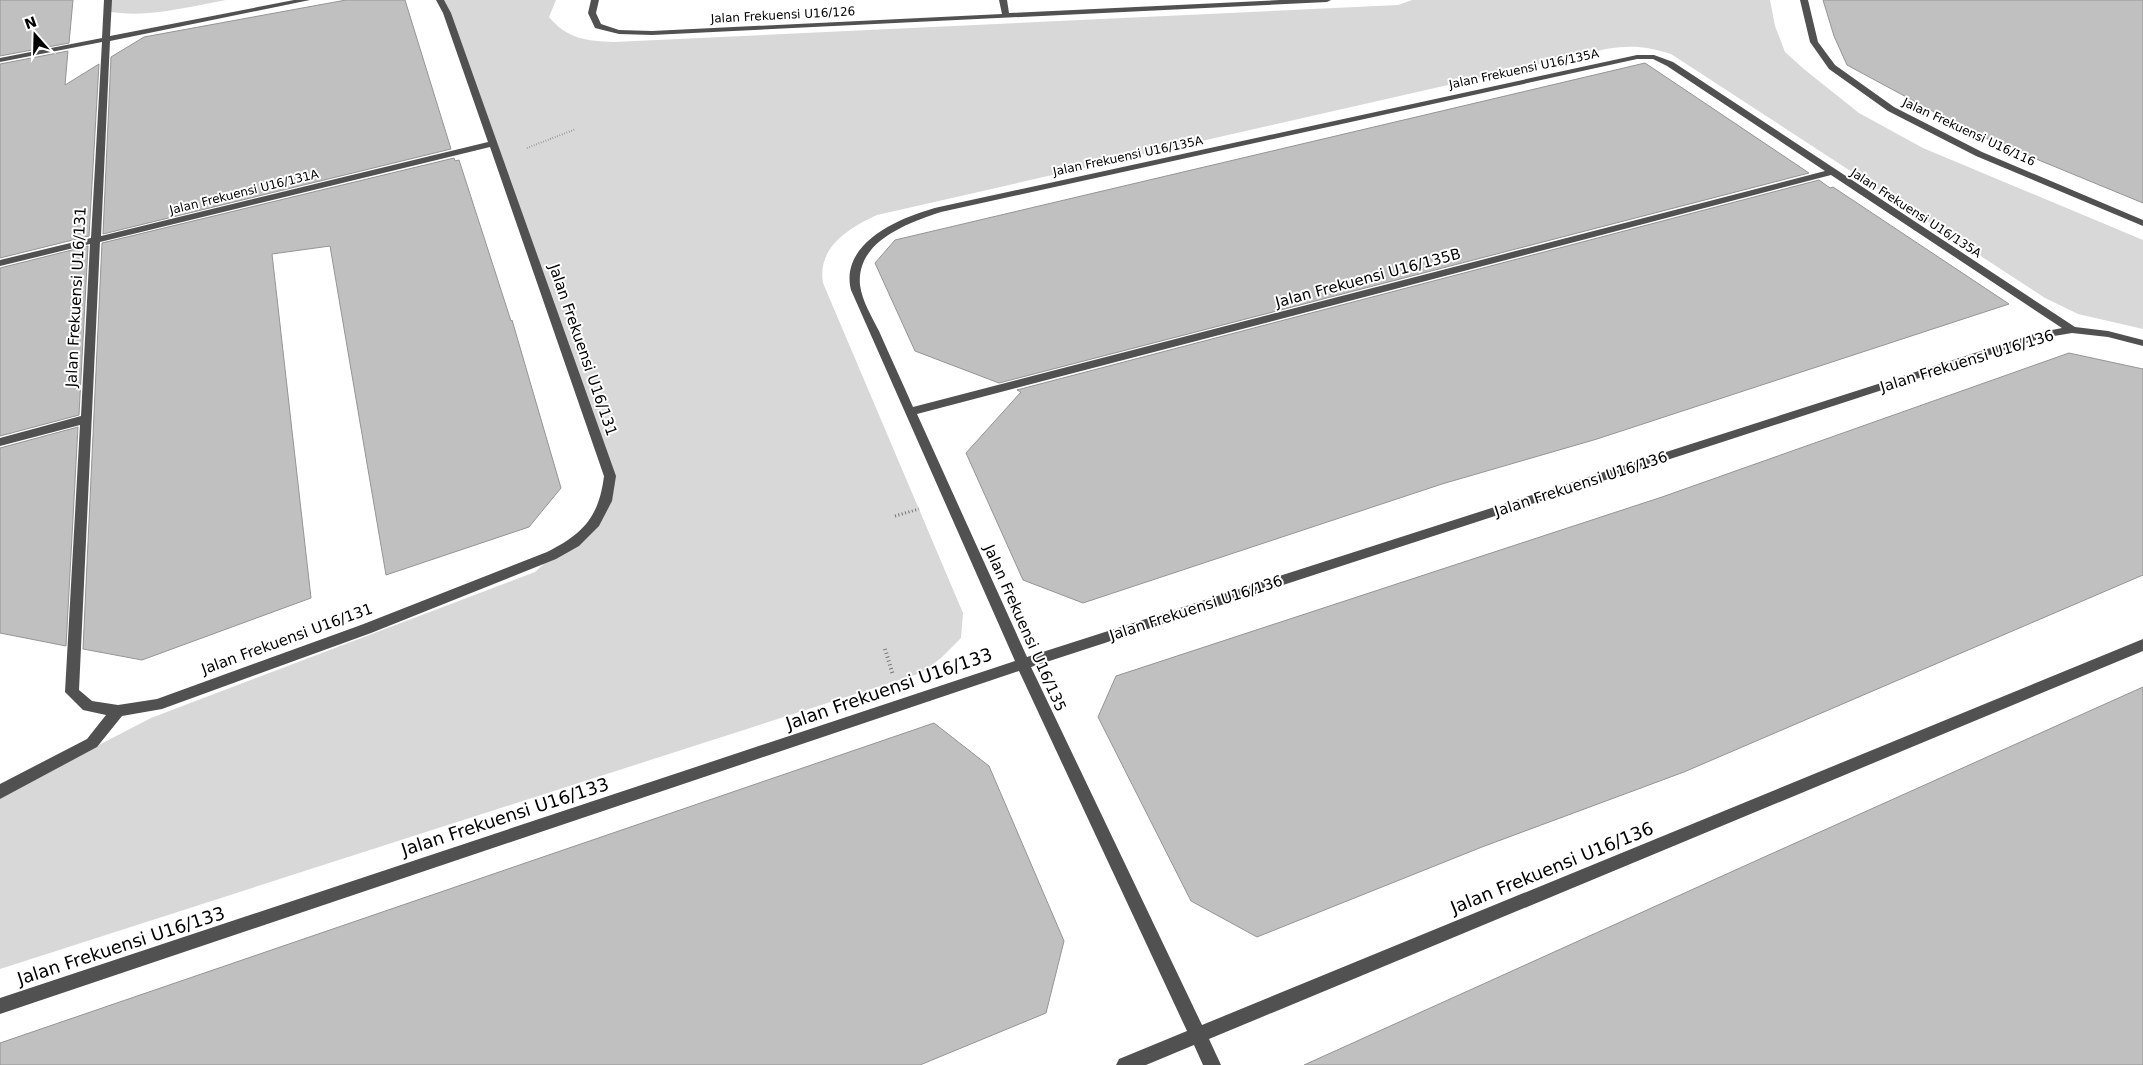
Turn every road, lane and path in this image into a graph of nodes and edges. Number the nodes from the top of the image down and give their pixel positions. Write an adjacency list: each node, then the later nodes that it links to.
1 (108, 0): 9 (street, Jalan Frekuensi U16/131)
2 (306, 0): 9 (street)
3 (440, 0): 12 (street, Jalan Frekuensi U16/131)
4 (595, 0): 8 (street, Jalan Frekuensi U16/126)
5 (1004, 0): 8 (street)
6 (1327, 0): 8 (street, Jalan Frekuensi U16/126)
7 (1804, 0): 16 (street, Jalan Frekuensi U16/116)
8 (1006, 15)
9 (104, 40): 10 (street); 17 (street, Jalan Frekuensi U16/131)
10 (0, 60)
11 (576, 129): 13 (path)
12 (493, 144): 13 (street, Jalan Frekuensi U16/131); 17 (street, Jalan Frekuensi U16/131A)
13 (498, 159): 26 (street, Jalan Frekuensi U16/131)
14 (1832, 172): 15 (street, Jalan Frekuensi U16/135A); 19 (street, Jalan Frekuensi U16/135A); 21 (street, Jalan Frekuensi U16/135B)
15 (911, 218): 21 (street, Jalan Frekuensi U16/135)
16 (2143, 223)
17 (94, 241): 18 (street, Jalan Frekuensi U16/131A); 22 (street, Jalan Frekuensi U16/131)
18 (0, 264)
19 (2072, 330): 20 (street, Jalan Frekuensi U16/136); 25 (street, Jalan Frekuensi U16/136)
20 (2143, 343)
21 (911, 412): 25 (street, Jalan Frekuensi U16/135)
22 (86, 419): 23 (street); 26 (street, Jalan Frekuensi U16/131)
23 (0, 442)
24 (2143, 645): 29 (street, Jalan Frekuensi U16/136)
25 (1023, 664): 28 (street, Jalan Frekuensi U16/133); 29 (street, Jalan Frekuensi U16/135)
26 (118, 711): 27 (street)
27 (0, 792)
28 (0, 1006)
29 (1197, 1034): 30 (street, Jalan Frekuensi U16/136); 31 (street, Jalan Frekuensi U16/135)
30 (1125, 1065)
31 (1212, 1065)

